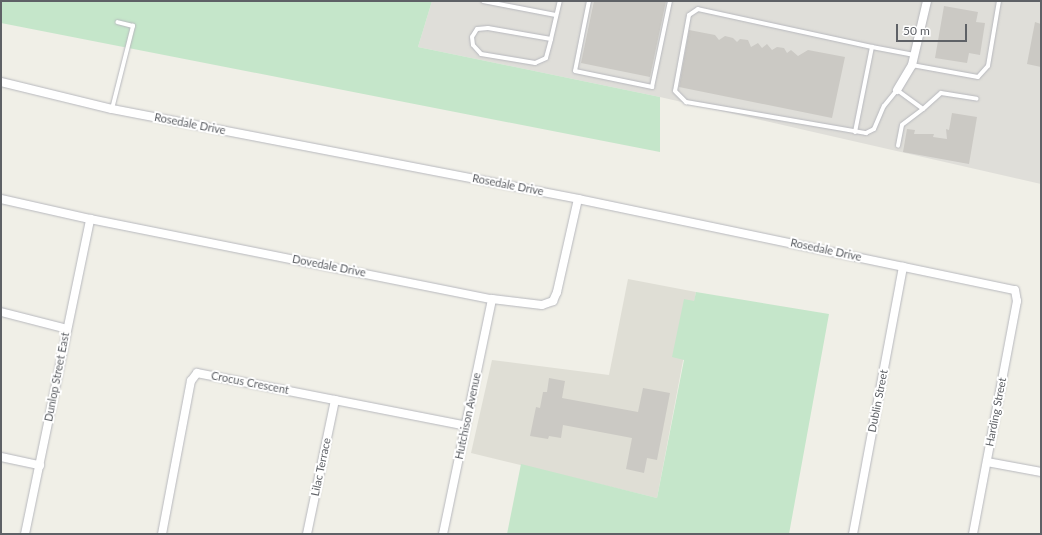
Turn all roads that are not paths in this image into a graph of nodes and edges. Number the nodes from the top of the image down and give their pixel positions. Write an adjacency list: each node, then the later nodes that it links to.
1 (483, 1): 7 (lane)
2 (560, 1): 7 (lane)
3 (589, 1): 4 (lane)
4 (670, 1)
5 (927, 1): 11 (street)
6 (999, 1): 12 (lane)
7 (556, 15): 9 (lane)
8 (117, 22): 16 (lane)
9 (551, 39): 9 (lane)
10 (872, 47): 11 (lane); 18 (lane); 18 (lane)
11 (914, 54): 12 (street)
12 (912, 66): 14 (street)
13 (1, 82): 16 (street, Rosedale Drive)
14 (897, 90): 17 (lane); 18 (lane)
15 (977, 100): 17 (lane)
16 (112, 109): 20 (street, Rosedale Drive)
17 (923, 109): 19 (lane)
18 (855, 132)
19 (898, 146)
20 (578, 198): 23 (street, Rosedale Drive); 25 (street, Dovedale Drive)
21 (1, 199): 22 (street, Dovedale Drive)
22 (90, 220): 25 (street, Dovedale Drive); 27 (street, Dunlop Street East)
23 (903, 267): 24 (street, Rosedale Drive); 38 (street, Dublin Street)
24 (1015, 290): 31 (street, Harding Street)
25 (492, 299): 29 (street, Hutchison Avenue)
26 (1, 312): 27 (street)
27 (67, 329): 32 (street, Dunlop Street East)
28 (335, 400): 29 (street, Crocus Crescent); 35 (street, Crocus Crescent); 36 (street, Lilac Terrace)
29 (466, 426): 37 (street, Hutchison Avenue)
30 (1, 457): 32 (street)
31 (987, 462): 33 (street); 39 (street, Harding Street)
32 (40, 465): 34 (street, Dunlop Street East)
33 (1041, 472)
34 (25, 534)
35 (162, 534)
36 (307, 534)
37 (443, 534)
38 (853, 534)
39 (973, 534)

